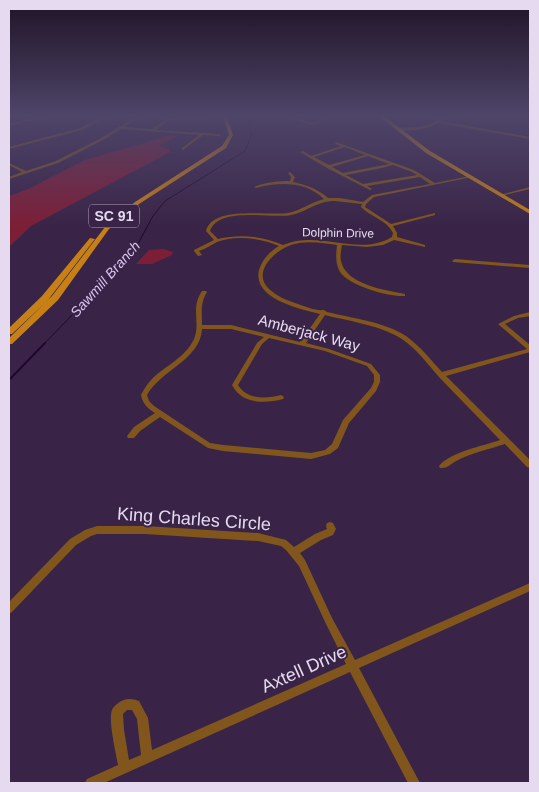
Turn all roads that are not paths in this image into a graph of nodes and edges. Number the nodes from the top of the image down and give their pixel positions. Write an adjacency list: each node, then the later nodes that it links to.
1 (73, 153): 13 (street)
2 (214, 153): 44 (main road, SC 91)
3 (214, 153): 46 (main road, SC 91)
4 (304, 153): 9 (street)
5 (324, 153): 9 (street)
6 (366, 153): 8 (street)
7 (430, 153): 17 (main road)
8 (369, 154): 11 (street); 12 (street)
9 (311, 157): 12 (street)
10 (9, 164): 13 (street)
11 (392, 164): 15 (street); 16 (street)
12 (328, 167): 15 (street)
13 (26, 172): 18 (street)
14 (290, 174): 19 (street)
15 (343, 174): 21 (street)
16 (421, 176): 20 (street); 21 (street)
17 (470, 177): 20 (street); 25 (main road)
18 (9, 178)
19 (291, 183): 22 (street); 26 (street)
20 (434, 184): 27 (street)
21 (362, 185): 24 (street)
22 (256, 187)
23 (530, 188): 25 (street)
24 (370, 189)
25 (501, 195): 28 (main road)
26 (327, 200): 27 (street); 32 (street)
27 (364, 203): 30 (street, Dolphin Drive)
28 (529, 210)
29 (433, 214): 30 (street)
30 (391, 225): 31 (street, Dolphin Drive)
31 (394, 238): 33 (street, Dolphin Drive); 35 (street)
32 (217, 240): 34 (street); 36 (street)
33 (340, 244): 34 (street, Dolphin Drive); 40 (street)
34 (282, 246): 41 (street, Dolphin Drive)
35 (423, 246)
36 (200, 255)
37 (455, 261): 38 (street)
38 (530, 267)
39 (204, 292): 43 (street)
40 (403, 295)
41 (324, 312): 47 (street); 49 (street, Dolphin Drive)
42 (530, 314): 48 (street)
43 (200, 327): 45 (street, Amberjack Way); 51 (street)
44 (9, 332)
45 (268, 336): 47 (street, Amberjack Way); 50 (street)
46 (9, 342)
47 (302, 344): 54 (street, Amberjack Way)
48 (530, 349): 49 (street)
49 (441, 375): 53 (street)
50 (282, 397)
51 (160, 413): 52 (street); 54 (street)
52 (131, 436)
53 (506, 441): 56 (street); 57 (street)
54 (327, 452): 55 (street)
55 (333, 459)
56 (530, 465)
57 (443, 466)
58 (330, 526): 59 (street)
59 (294, 552): 61 (street, King Charles Circle); 62 (street)
60 (530, 587): 62 (street, Axtell Drive)
61 (9, 609)
62 (354, 666): 63 (street, Axtell Drive); 66 (street)
63 (147, 758): 64 (street, Axtell Drive); 64 (street)
64 (125, 768): 65 (street, Axtell Drive)
65 (91, 783)
66 (414, 783)

